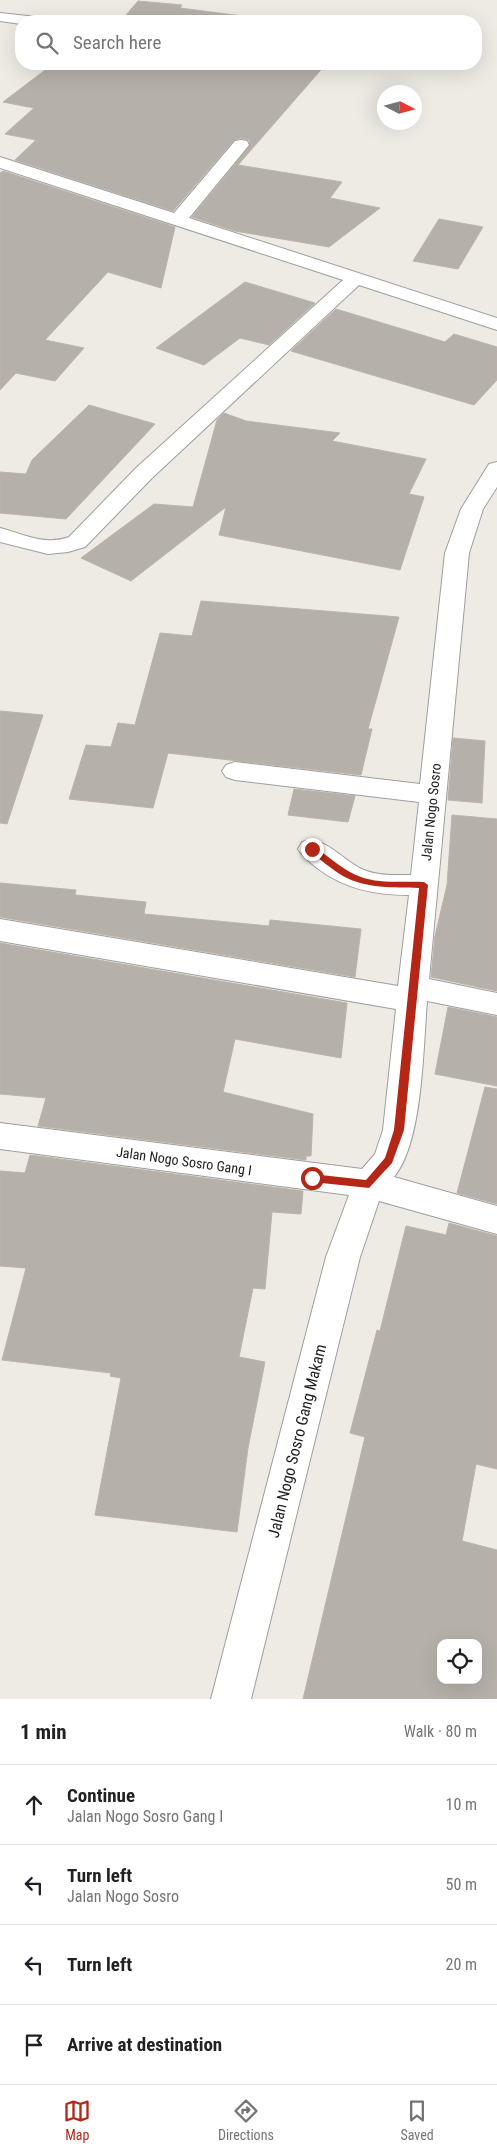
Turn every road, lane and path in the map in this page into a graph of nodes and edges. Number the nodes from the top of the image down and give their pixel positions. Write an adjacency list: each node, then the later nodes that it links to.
1 (0, 17): 2 (street)
2 (15, 19)
3 (241, 145): 5 (street)
4 (0, 162): 5 (street)
5 (178, 220): 6 (street)
6 (356, 278): 7 (street); 9 (street)
7 (497, 324)
8 (497, 470): 11 (street, Jalan Nogo Sosro)
9 (0, 536)
10 (235, 771): 11 (street)
11 (433, 795): 13 (street, Jalan Nogo Sosro)
12 (312, 849): 13 (street)
13 (424, 885): 15 (street, Jalan Nogo Sosro)
14 (0, 930): 15 (street)
15 (412, 994): 16 (street); 18 (street, Jalan Nogo Sosro)
16 (497, 1004)
17 (0, 1136): 18 (street, Jalan Nogo Sosro Gang I)
18 (369, 1184): 19 (street, Jalan Nogo Sosro Gang I); 20 (street, Jalan Nogo Sosro Gang Makam)
19 (497, 1220)
20 (231, 1699)

